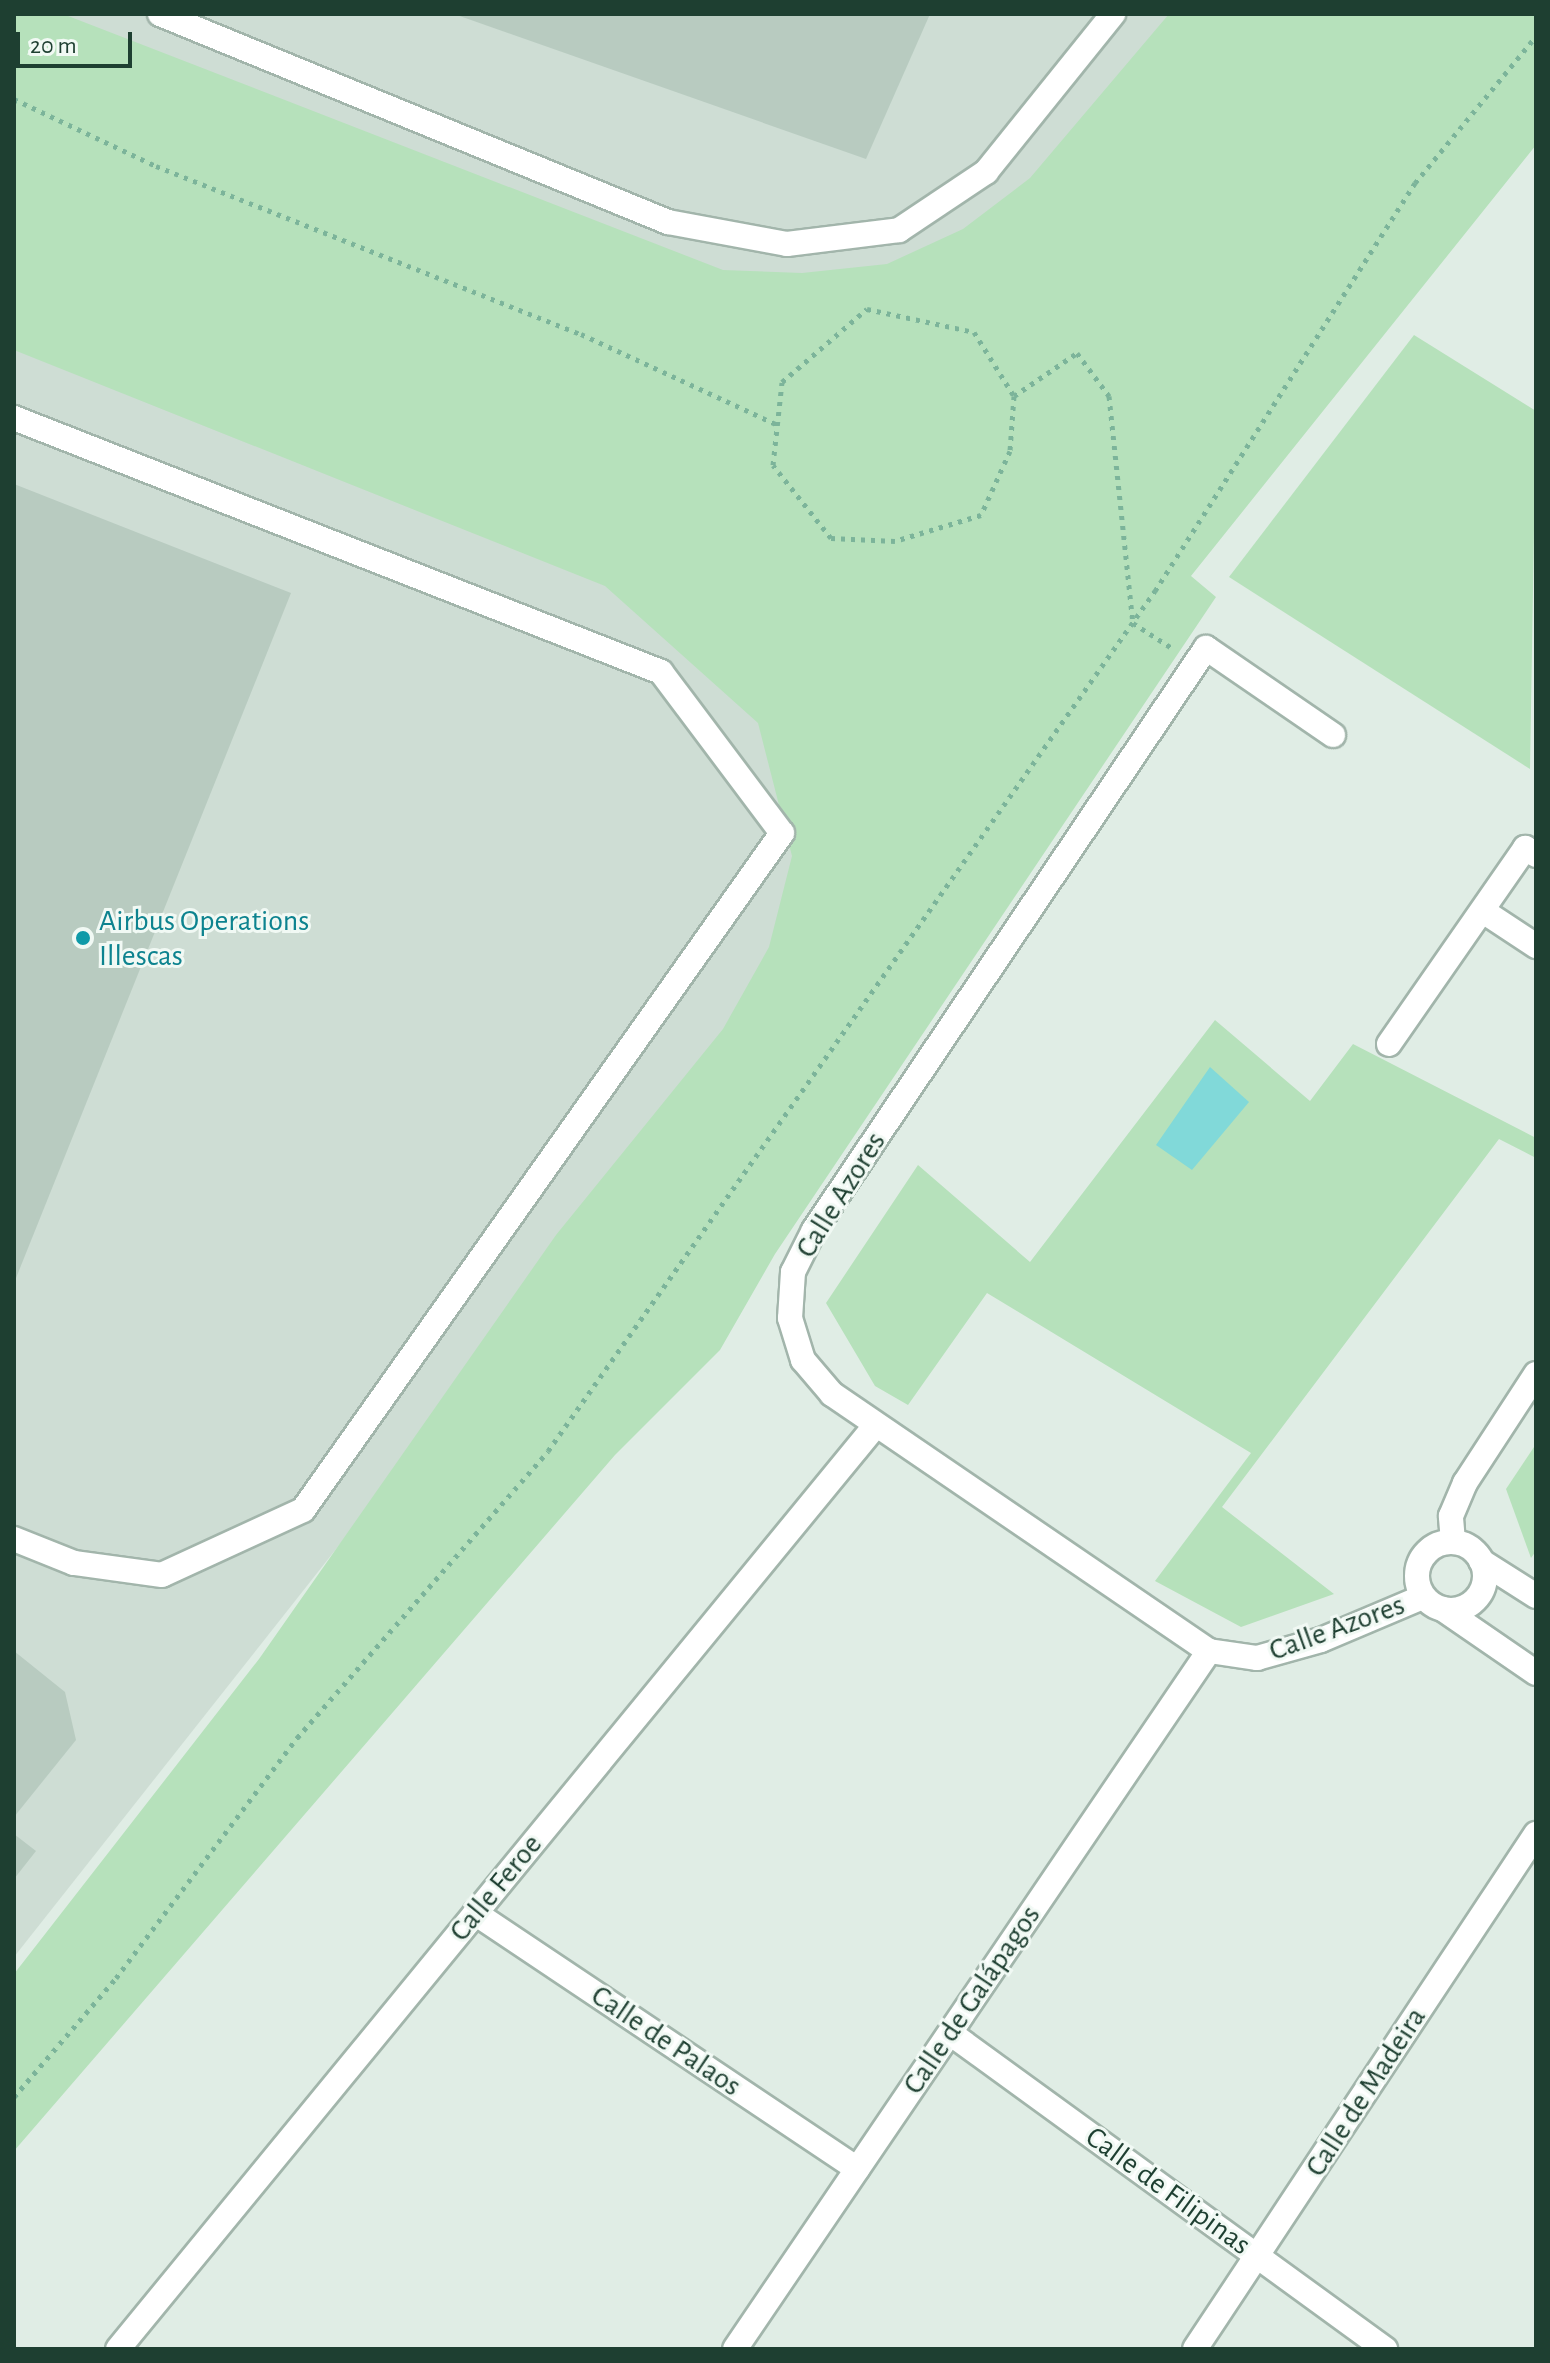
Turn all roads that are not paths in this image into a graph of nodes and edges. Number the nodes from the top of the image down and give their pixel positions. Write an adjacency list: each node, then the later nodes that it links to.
1 (160, 14): 2 (street)
2 (1113, 14)
3 (14, 418): 11 (street)
4 (1333, 735): 10 (street, Calle Azores)
5 (1536, 855): 6 (street)
6 (1483, 911): 7 (street); 8 (street)
7 (1536, 946)
8 (1389, 1044)
9 (1536, 1374): 12 (street)
10 (875, 1426): 16 (street, Calle Azores); 19 (street, Calle Feroe)
11 (14, 1539)
12 (1453, 1541): 13 (street); 15 (street)
13 (1481, 1561): 14 (street); 15 (street)
14 (1536, 1596)
15 (1433, 1603): 16 (street, Calle Azores); 17 (street, Calle Azores)
16 (1209, 1651): 20 (street, Calle de Galápagos)
17 (1536, 1673)
18 (1536, 1834): 22 (street, Calle de Madeira)
19 (475, 1913): 21 (street, Calle de Palaos); 23 (street, Calle Feroe)
20 (950, 2033): 21 (street, Calle de Galápagos); 22 (street, Calle de Filipinas)
21 (857, 2169): 24 (street, Calle de Galápagos)
22 (1257, 2256): 25 (street, Calle de Madeira); 26 (street, Calle de Filipinas)
23 (118, 2349)
24 (735, 2349)
25 (1195, 2349)
26 (1385, 2349)

